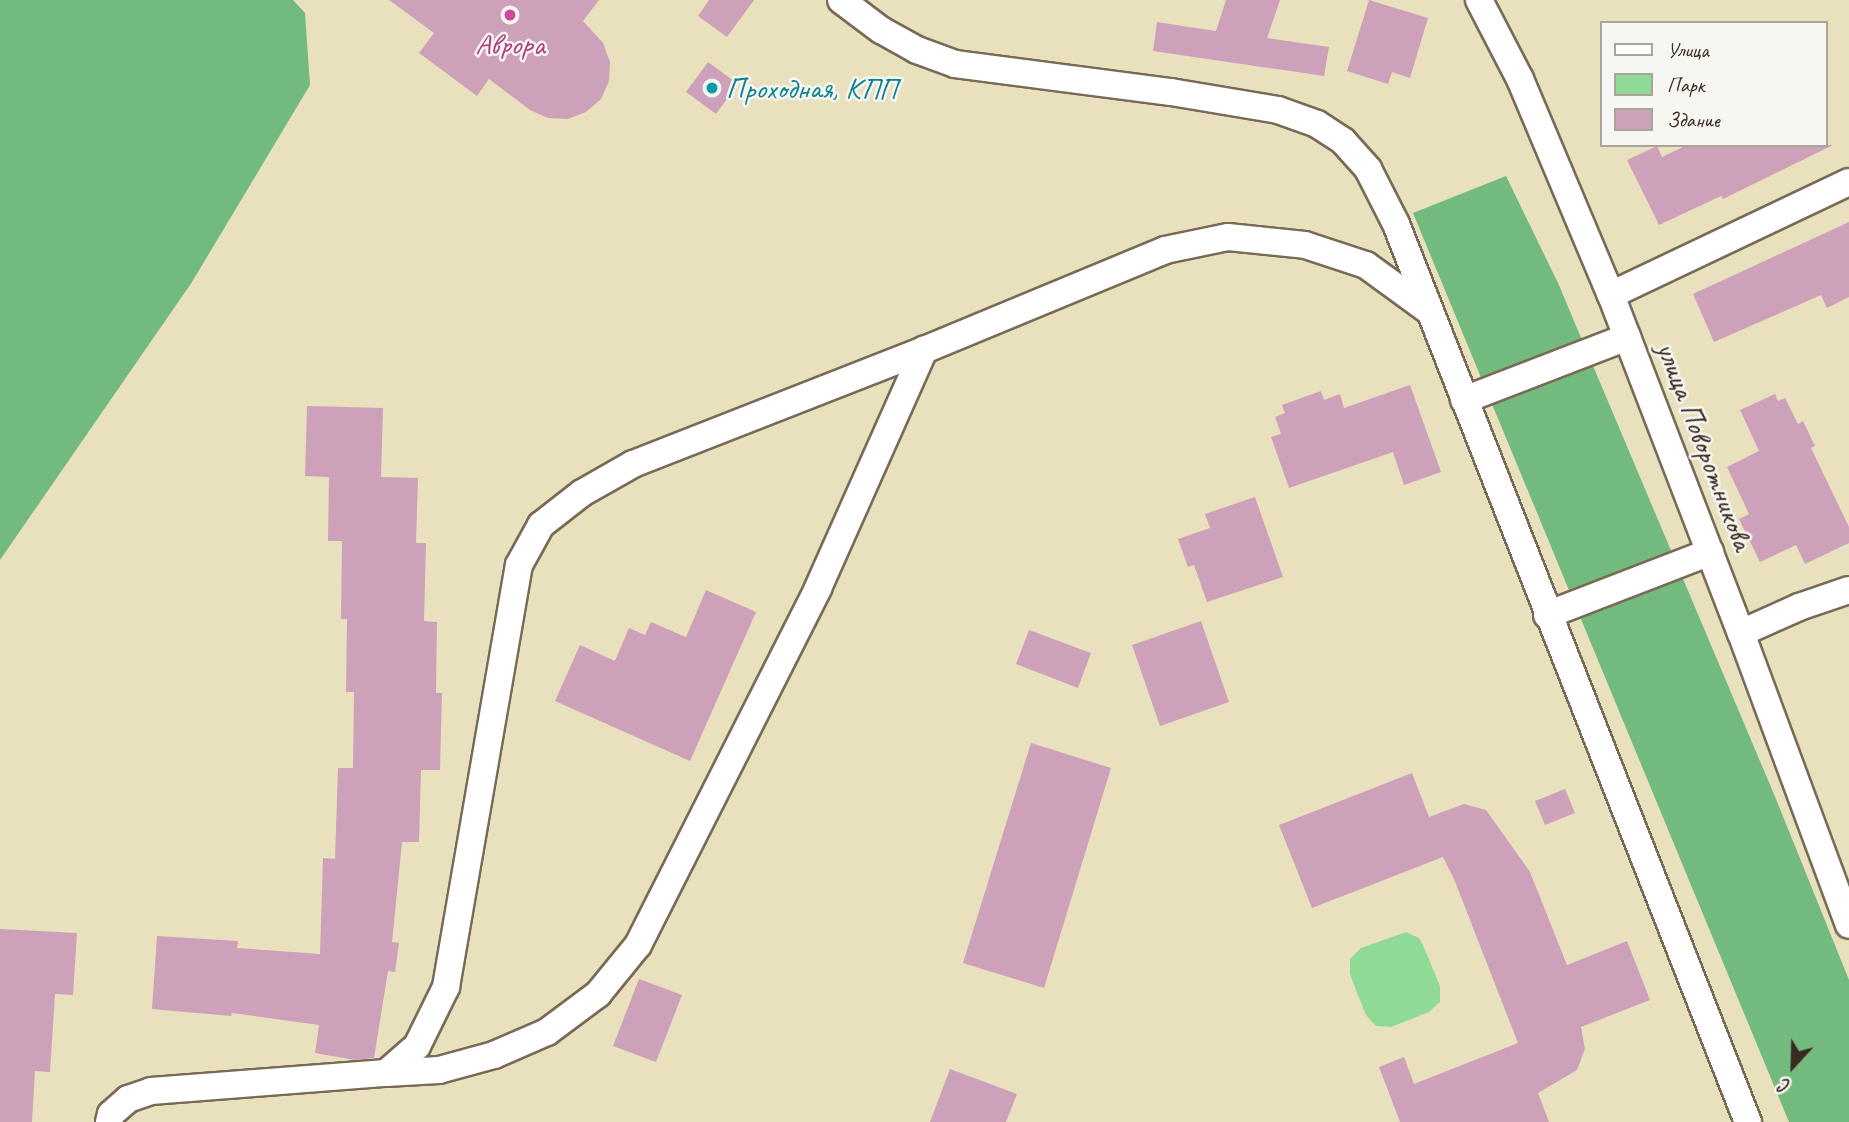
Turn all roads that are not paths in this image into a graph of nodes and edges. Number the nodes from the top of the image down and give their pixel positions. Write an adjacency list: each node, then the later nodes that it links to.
1 (841, 0): 5 (street)
2 (1479, 0): 4 (street, улица Поворотникова)
3 (1849, 182): 4 (street)
4 (1611, 295): 6 (street, улица Поворотникова)
5 (1429, 311): 7 (street); 8 (street)
6 (1627, 337): 8 (street); 9 (street, улица Поворотникова)
7 (924, 351): 14 (street); 14 (street)
8 (1464, 400): 11 (street)
9 (1710, 552): 11 (street); 12 (street, улица Поворотникова)
10 (1849, 590): 12 (street)
11 (1547, 615): 16 (street)
12 (1741, 633): 13 (street, улица Поворотникова)
13 (1849, 925)
14 (386, 1073): 15 (street)
15 (109, 1122)
16 (1748, 1122)

